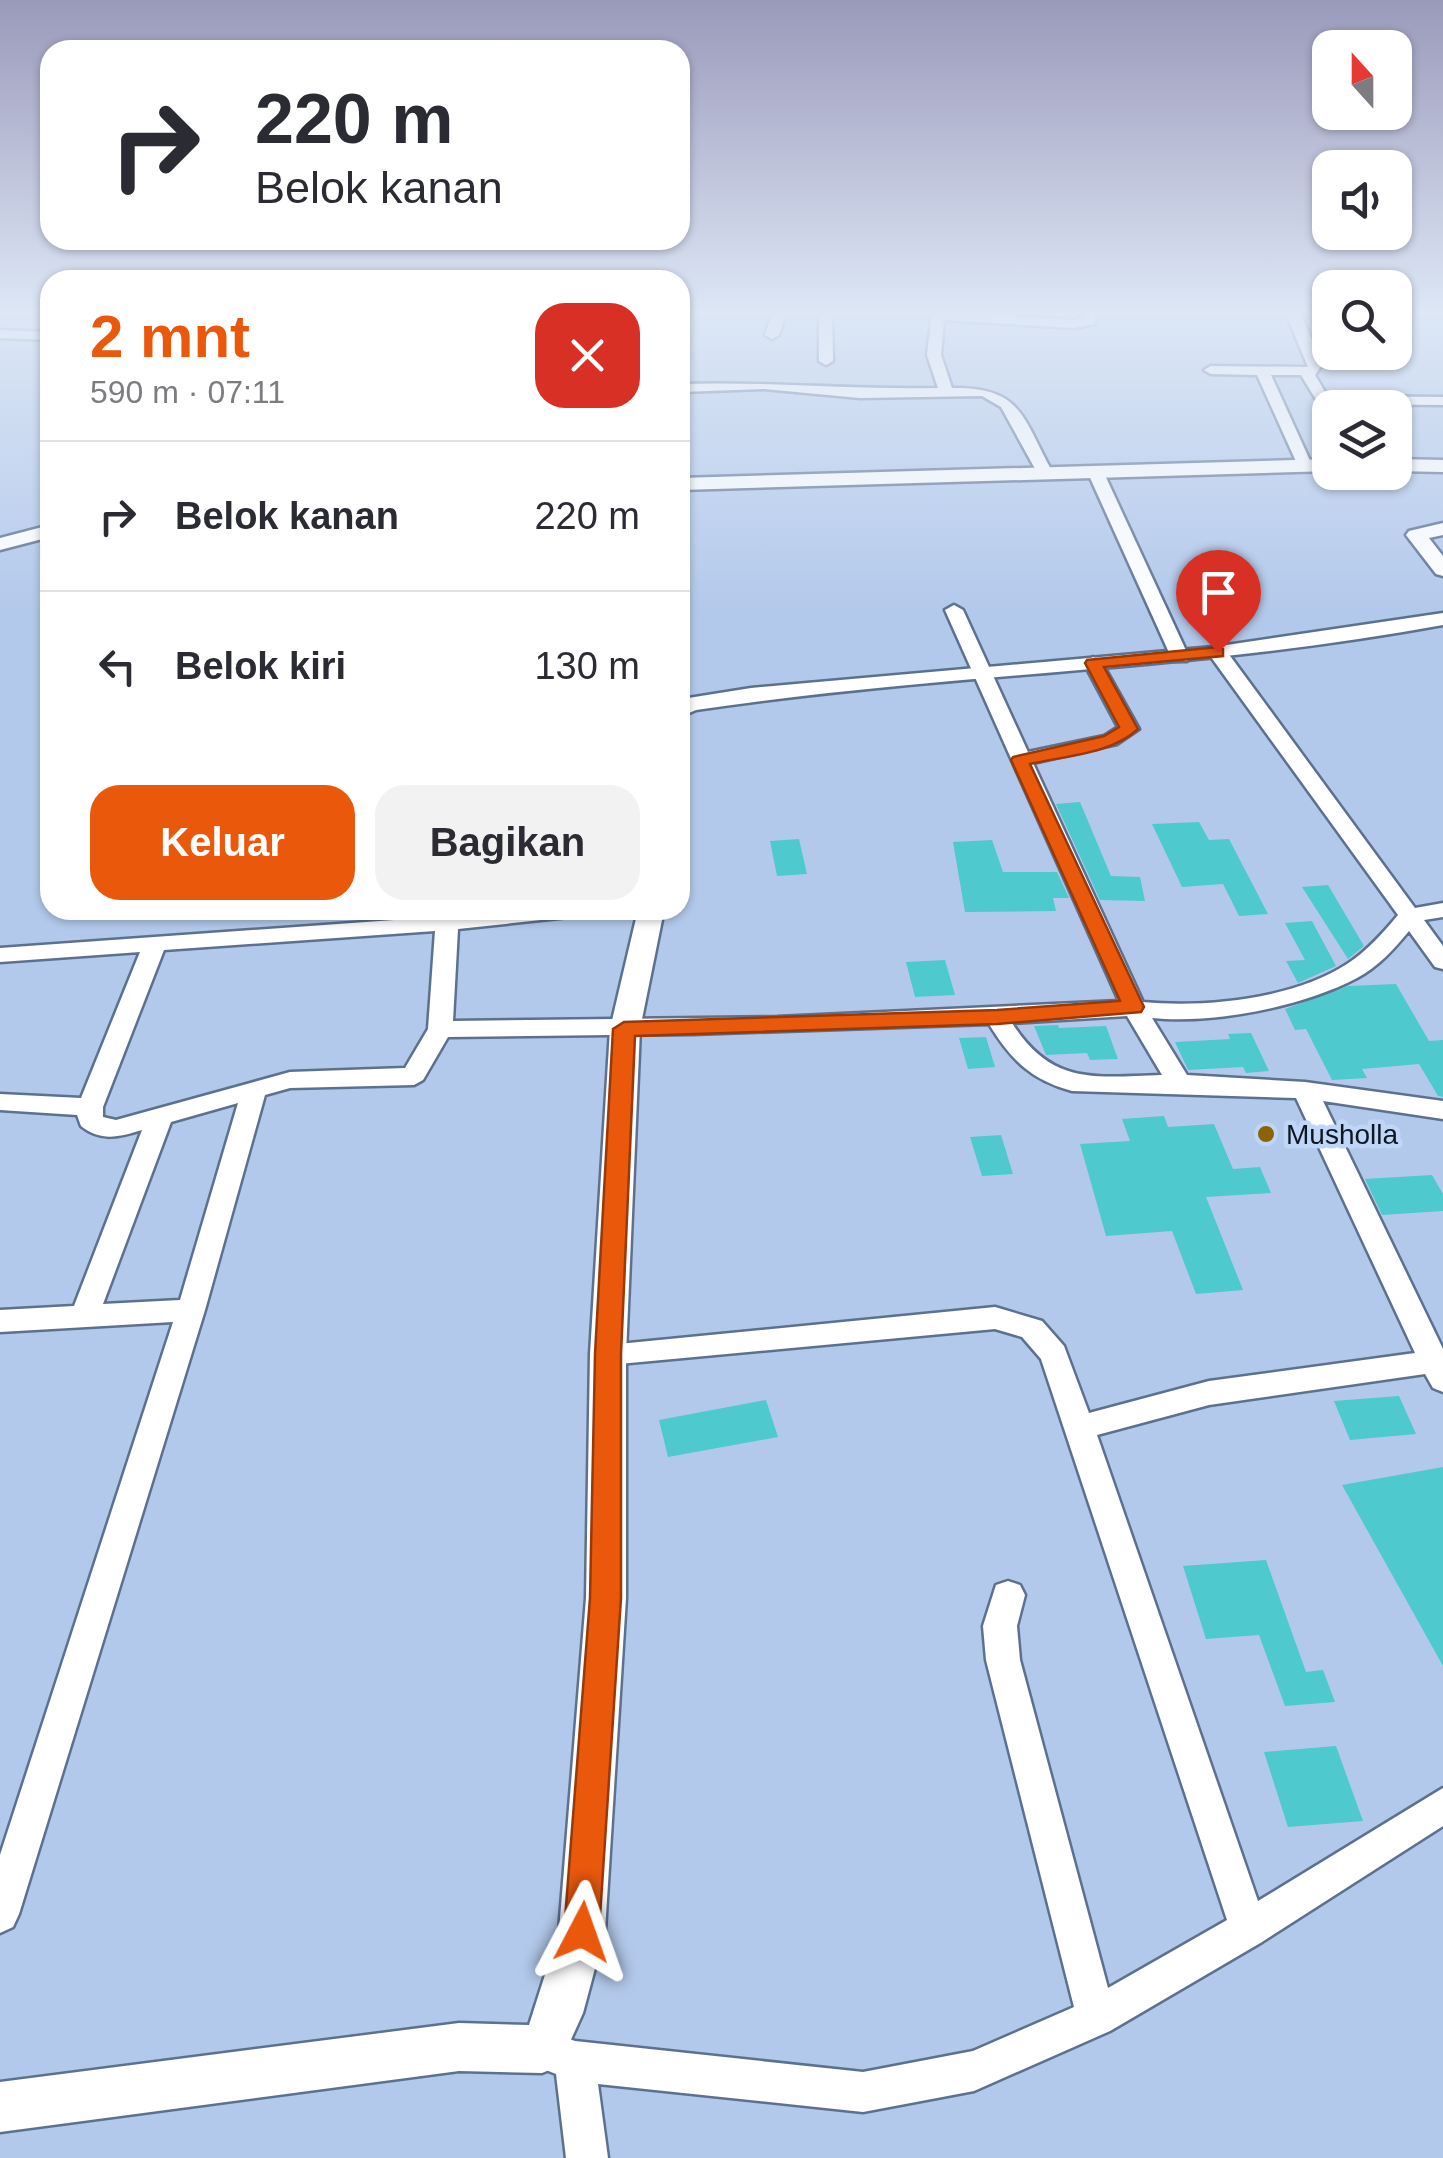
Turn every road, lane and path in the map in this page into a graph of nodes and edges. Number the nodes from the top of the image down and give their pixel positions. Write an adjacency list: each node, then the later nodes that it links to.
1 (1009, 412): 8 (street)
2 (1281, 412): 3 (street)
3 (1304, 465): 4 (street); 7 (street)
4 (1312, 465)
5 (1412, 466): 6 (street)
6 (1443, 466)
7 (1095, 471): 8 (street); 17 (street)
8 (1045, 473): 9 (street)
9 (690, 484)
10 (1443, 528): 13 (street)
11 (40, 534): 12 (street)
12 (0, 544)
13 (1443, 570)
14 (954, 610): 19 (street)
15 (1443, 619): 16 (street)
16 (1218, 652): 17 (street); 23 (street)
17 (1180, 657): 18 (street)
18 (1093, 663): 19 (street); 21 (street)
19 (982, 671): 20 (street); 21 (street)
20 (690, 704)
21 (1020, 760): 30 (street)
22 (1443, 910): 23 (street)
23 (1409, 916): 29 (street); 30 (street)
24 (405, 920): 27 (street)
25 (448, 920): 32 (street)
26 (649, 920): 33 (street)
27 (155, 943): 28 (street); 38 (street)
28 (0, 955)
29 (1443, 962)
30 (1133, 1007): 31 (street); 34 (street)
31 (997, 1017): 33 (street); 34 (street)
32 (440, 1028): 33 (street); 36 (street)
33 (624, 1029): 44 (street)
34 (1176, 1082): 35 (street)
35 (1305, 1090): 39 (street); 45 (street)
36 (254, 1091): 40 (street); 41 (street)
37 (0, 1102): 38 (street)
38 (90, 1107): 40 (street)
39 (1443, 1110)
40 (160, 1118): 42 (street)
41 (190, 1310): 42 (street); 49 (street)
42 (85, 1315): 43 (street)
43 (0, 1320)
44 (608, 1354): 46 (street); 52 (street)
45 (1438, 1371): 46 (street)
46 (1079, 1429): 50 (street)
47 (1008, 1594): 51 (street)
48 (1443, 1804): 50 (street)
49 (0, 1914)
50 (1249, 1929): 51 (street)
51 (1096, 2017): 52 (street)
52 (558, 2055): 53 (street); 54 (street)
53 (0, 2106)
54 (587, 2158)

